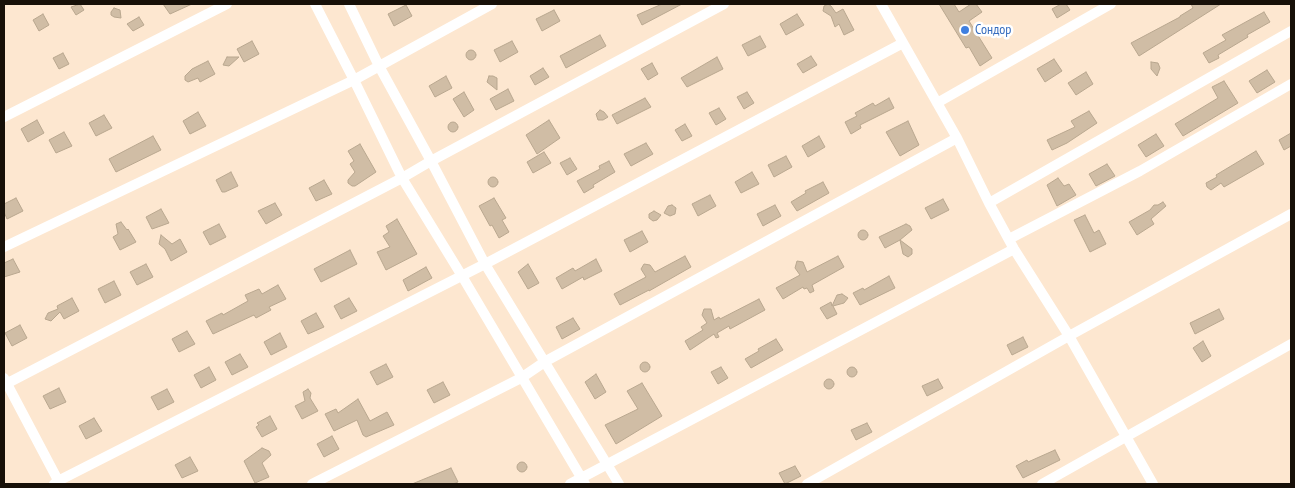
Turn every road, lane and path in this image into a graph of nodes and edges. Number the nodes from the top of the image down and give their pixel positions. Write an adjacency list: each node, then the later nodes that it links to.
1 (227, 4): 14 (street)
2 (315, 4): 11 (street)
3 (349, 4): 10 (street)
4 (492, 4): 10 (street)
5 (724, 4): 16 (street)
6 (881, 4): 9 (street)
7 (1111, 4): 13 (street)
8 (1291, 32): 18 (street)
9 (903, 43): 13 (street); 23 (street)
10 (378, 66): 11 (street); 16 (street)
11 (354, 80): 17 (street); 21 (street)
12 (1291, 84): 20 (street)
13 (937, 103): 15 (street)
14 (4, 117)
15 (956, 138): 18 (street); 27 (street)
16 (431, 161): 17 (street); 23 (street)
17 (402, 178): 24 (street); 29 (street)
18 (989, 203): 20 (street)
19 (1291, 214): 25 (street)
20 (1009, 239): 22 (street)
21 (4, 247)
22 (1014, 249): 25 (street); 31 (street)
23 (485, 264): 24 (street); 27 (street)
24 (462, 276): 28 (street); 33 (street)
25 (1069, 336): 30 (street); 37 (street)
26 (1291, 344): 30 (street)
27 (546, 361): 28 (street); 31 (street)
28 (521, 378): 32 (street); 34 (street)
29 (5, 381): 33 (street)
30 (1125, 437): 38 (street); 39 (street)
31 (608, 464): 32 (street); 36 (street)
32 (583, 481): 35 (street)
33 (57, 483)
34 (312, 484)
35 (570, 484)
36 (619, 484)
37 (807, 484)
38 (1042, 484)
39 (1153, 484)

